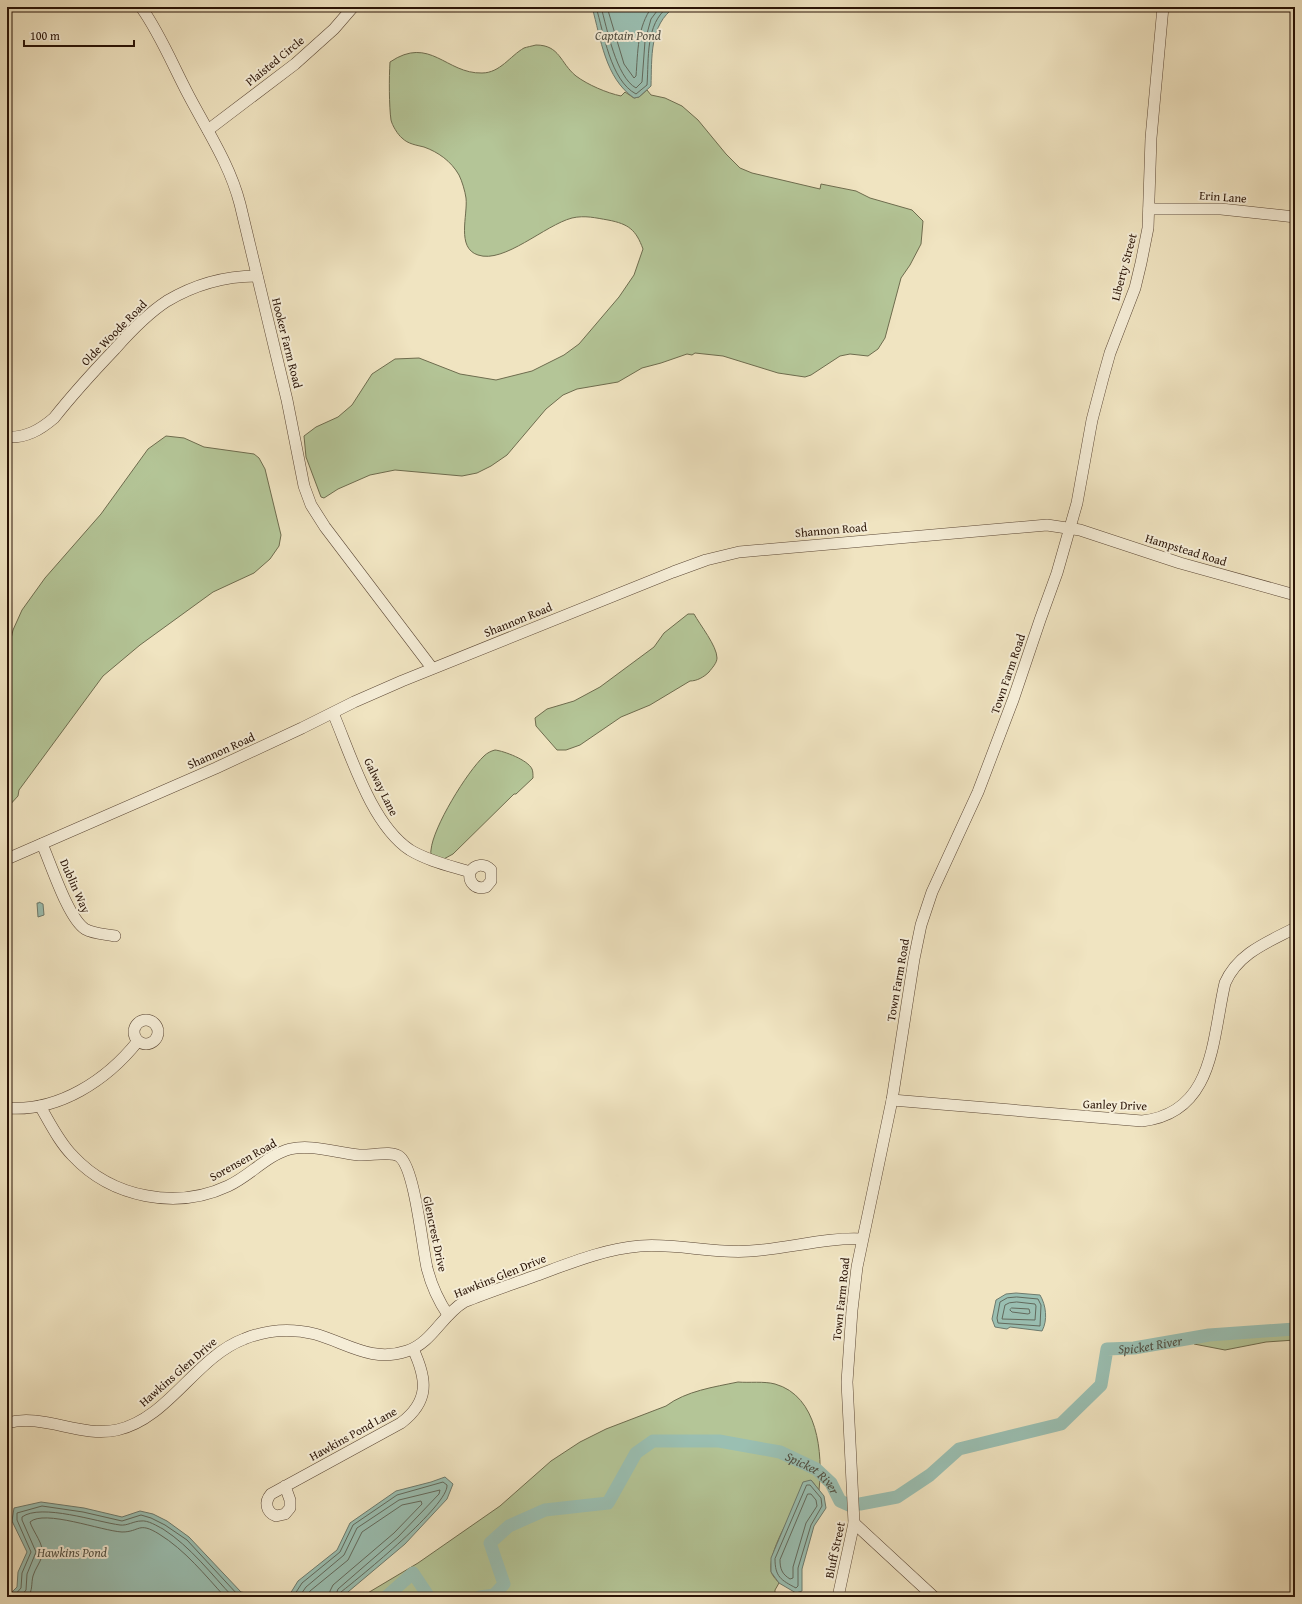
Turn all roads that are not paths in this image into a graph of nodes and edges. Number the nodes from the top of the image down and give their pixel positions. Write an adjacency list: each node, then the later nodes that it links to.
1 (142, 7): 4 (street, Hooker Farm Road)
2 (354, 7): 4 (street, Plaisted Circle)
3 (1163, 7): 5 (street, Liberty Street)
4 (208, 130): 7 (street, Hooker Farm Road)
5 (1149, 210): 6 (street, Erin Lane); 9 (street, Liberty Street)
6 (1295, 217)
7 (257, 276): 8 (street, Olde Woode Road); 11 (street, Hooker Farm Road)
8 (7, 437)
9 (1070, 527): 10 (street, Hampstead Road); 11 (street, Shannon Road); 19 (street, Town Farm Road)
10 (1295, 595)
11 (432, 668): 12 (street, Shannon Road)
12 (333, 713): 13 (street, Shannon Road); 15 (street, Galway Lane)
13 (42, 844): 14 (street, Shannon Road); 17 (street, Dublin Way)
14 (7, 859)
15 (470, 872)
16 (1295, 928): 19 (street, Ganley Drive)
17 (115, 936)
18 (138, 1041): 20 (street)
19 (892, 1100): 23 (street, Town Farm Road)
20 (40, 1106): 21 (street); 22 (street, Sorensen Road)
21 (7, 1108)
22 (401, 1158): 24 (street, Glencrest Drive)
23 (862, 1239): 24 (street, Hawkins Glen Drive); 27 (street, Town Farm Road)
24 (448, 1315): 25 (street, Hawkins Glen Drive)
25 (413, 1349): 26 (street, Hawkins Glen Drive); 28 (street, Hawkins Pond Lane)
26 (7, 1423)
27 (851, 1459): 29 (street, Bluff Street)
28 (285, 1486)
29 (854, 1522): 30 (street, Bluff Street); 31 (street)
30 (838, 1597)
31 (934, 1597)

